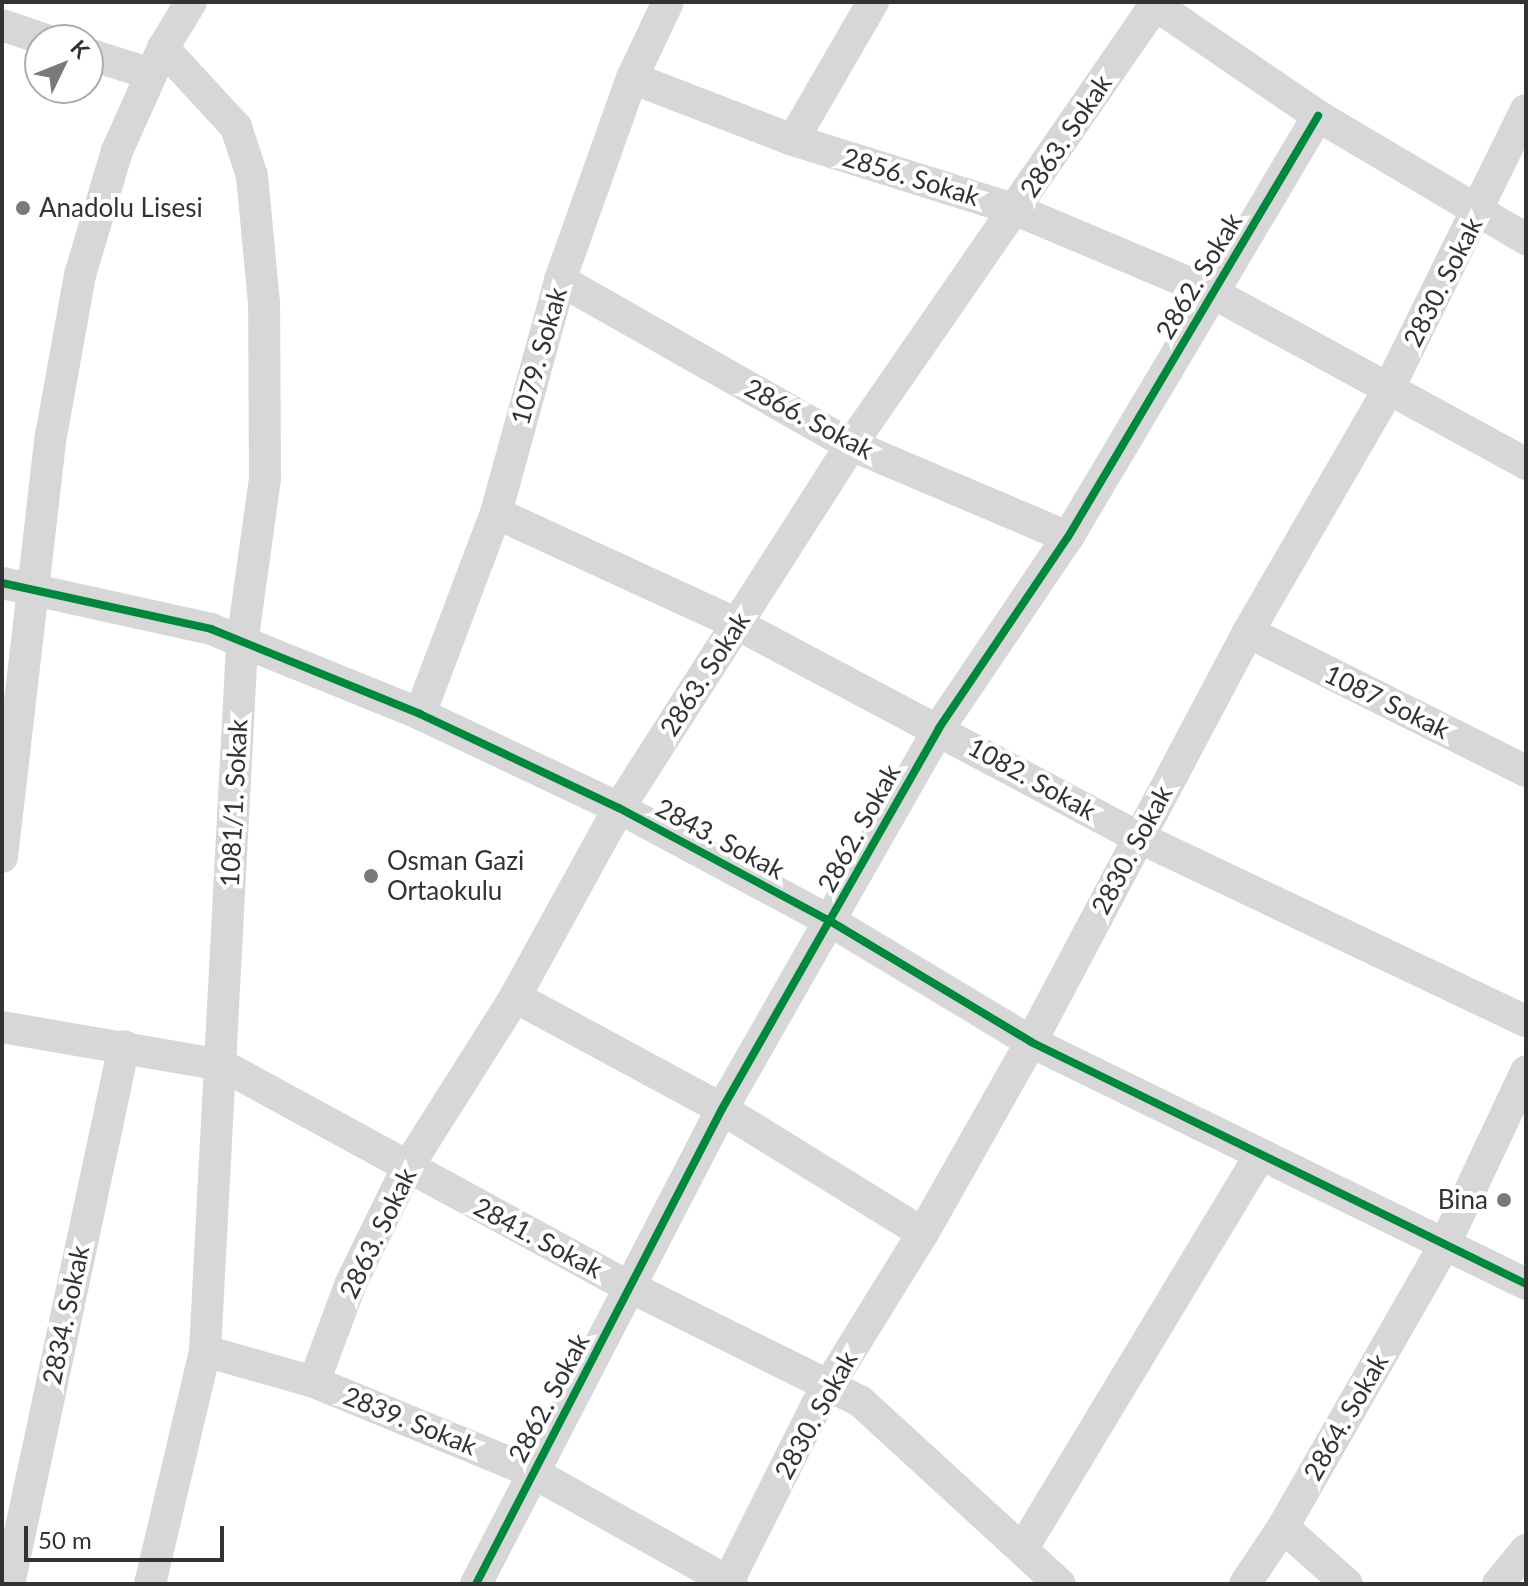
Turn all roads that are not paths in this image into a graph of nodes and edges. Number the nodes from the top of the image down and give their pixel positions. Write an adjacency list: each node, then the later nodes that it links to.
1 (191, 2): 8 (street)
2 (668, 2): 9 (street, 1079. Sokak)
3 (873, 2): 12 (street)
4 (1154, 3): 11 (street); 13 (street, 2863. Sokak)
5 (2, 25): 6 (street)
6 (24, 32)
7 (104, 56): 8 (street)
8 (157, 61): 24 (street); 27 (street, 1081/1. Sokak)
9 (632, 78): 12 (street, 2856. Sokak); 16 (street, 1079. Sokak)
10 (1526, 110): 14 (street, 2830. Sokak)
11 (1318, 116): 14 (street); 17 (street, 2862. Sokak)
12 (793, 140): 13 (street, 2856. Sokak)
13 (1016, 210): 17 (street, 2856. Sokak); 19 (street, 2863. Sokak)
14 (1478, 213): 15 (street); 18 (street, 2830. Sokak)
15 (1526, 239)
16 (560, 280): 19 (street, 2866. Sokak); 21 (street, 1079. Sokak)
17 (1213, 293): 18 (street, 2856. Sokak); 22 (street, 2862. Sokak)
18 (1387, 392): 20 (street, 2856. Sokak); 26 (street, 2830. Sokak)
19 (851, 445): 22 (street, 2866. Sokak); 25 (street, 2863. Sokak)
20 (1526, 464)
21 (496, 513): 25 (street, 1082. Sokak); 28 (street, 1079. Sokak)
22 (1068, 537): 29 (street, 2862. Sokak)
23 (2, 583): 24 (street, 2843. Sokak)
24 (35, 593): 27 (street, 2843. Sokak); 30 (street)
25 (737, 624): 29 (street, 1082. Sokak); 32 (street, 2863. Sokak)
26 (1248, 632): 31 (street, 1087 Sokak); 33 (street, 2830. Sokak)
27 (242, 644): 28 (street, 2843. Sokak); 41 (street, 1081/1. Sokak)
28 (420, 714): 32 (street, 2843. Sokak)
29 (939, 728): 33 (street, 1082. Sokak); 35 (street, 2862. Sokak)
30 (9, 753): 34 (street)
31 (1526, 771)
32 (619, 808): 35 (street, 2843. Sokak); 36 (street, 2863. Sokak)
33 (1138, 837): 37 (street, 1082. Sokak); 39 (street, 2830. Sokak)
34 (2, 857)
35 (830, 921): 39 (street, 2843. Sokak); 43 (street, 2862. Sokak)
36 (515, 997): 43 (street); 45 (street, 2863. Sokak)
37 (1526, 1021)
38 (2, 1027): 40 (street, 2841. Sokak)
39 (1031, 1042): 44 (street, 2843. Sokak); 46 (street, 2830. Sokak)
40 (124, 1046): 41 (street, 2841. Sokak); 58 (street, 2834. Sokak)
41 (222, 1065): 45 (street, 2841. Sokak); 50 (street, 1081/1. Sokak)
42 (1526, 1072): 47 (street, 2864. Sokak)
43 (722, 1109): 46 (street); 49 (street, 2862. Sokak)
44 (1260, 1155): 47 (street, 2843. Sokak); 55 (street)
45 (407, 1168): 49 (street, 2841. Sokak); 51 (street, 2863. Sokak)
46 (923, 1233): 52 (street, 2830. Sokak)
47 (1443, 1248): 48 (street, 2843. Sokak); 54 (street, 2864. Sokak)
48 (1526, 1284)
49 (630, 1287): 52 (street, 2841. Sokak); 53 (street, 2862. Sokak)
50 (205, 1351): 51 (street, 2839. Sokak); 59 (street, 1081/1. Sokak)
51 (314, 1382): 53 (street, 2839. Sokak)
52 (831, 1387): 55 (street, 2841. Sokak); 57 (street, 2830. Sokak)
53 (532, 1472): 57 (street, 2839. Sokak); 60 (street, 2862. Sokak)
54 (1283, 1527): 62 (street, 2864. Sokak); 63 (street)
55 (1023, 1548): 61 (street, 2841. Sokak)
56 (1526, 1550): 64 (street)
57 (729, 1583)
58 (9, 1584)
59 (150, 1584)
60 (476, 1584)
61 (1060, 1584)
62 (1245, 1584)
63 (1347, 1584)
64 (1498, 1584)

